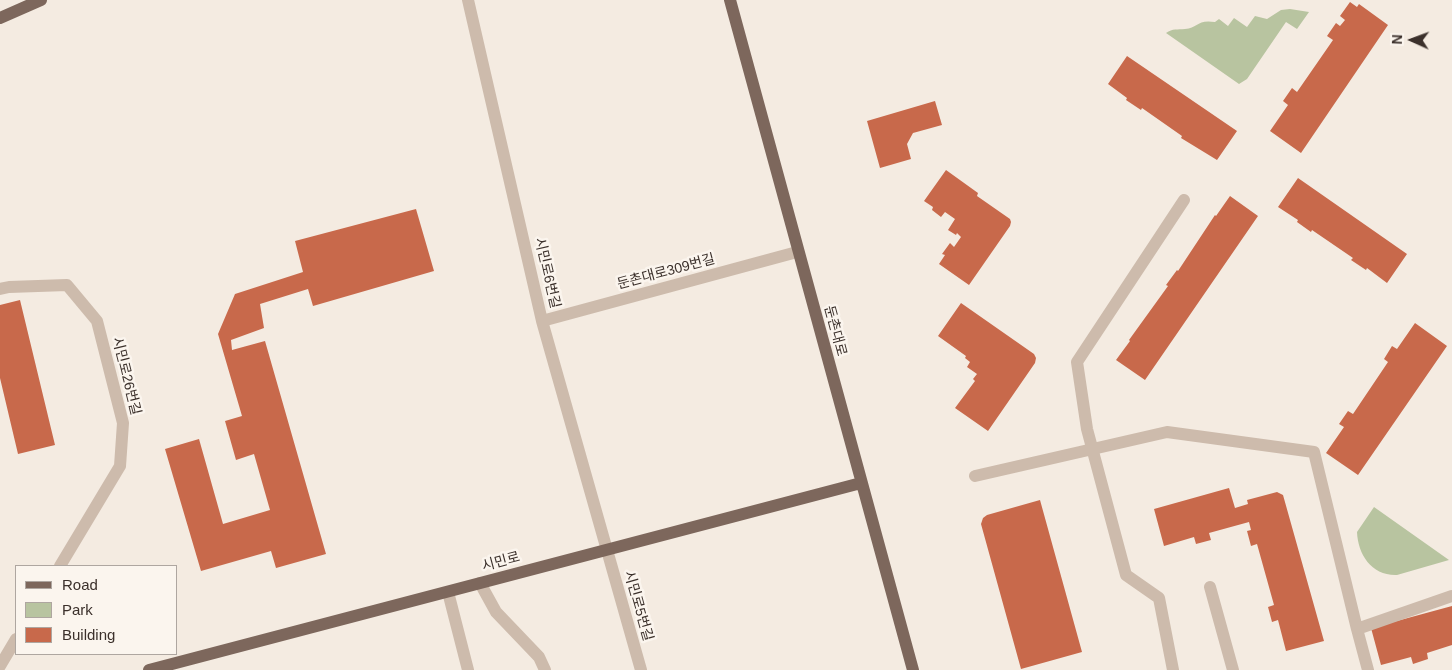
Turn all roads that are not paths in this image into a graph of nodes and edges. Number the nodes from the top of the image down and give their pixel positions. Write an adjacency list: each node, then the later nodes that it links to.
1 (41, 0): 4 (main road)
2 (468, 0): 8 (street, 시민로6번길)
3 (730, 0): 6 (main road, 둔촌대로)
4 (0, 18)
5 (1184, 200): 9 (street)
6 (798, 252): 8 (street, 둔촌대로309번길); 11 (main road, 둔촌대로)
7 (0, 289): 13 (street, 시민로26번길)
8 (542, 321): 12 (street, 시민로6번길)
9 (1092, 449): 10 (street); 18 (street); 26 (street)
10 (975, 476)
11 (861, 482): 12 (main road, 시민로); 25 (main road, 둔촌대로)
12 (607, 550): 14 (main road, 시민로); 24 (street, 시민로5번길)
13 (61, 565)
14 (480, 583): 16 (main road, 시민로); 23 (street)
15 (1210, 587): 27 (street)
16 (448, 592): 21 (main road, 시민로); 22 (street)
17 (1452, 596): 18 (street)
18 (1357, 629): 28 (street)
19 (15, 641): 20 (street)
20 (0, 666)
21 (150, 670)
22 (468, 670)
23 (545, 670)
24 (641, 670)
25 (913, 670)
26 (1174, 670)
27 (1233, 670)
28 (1368, 670)

